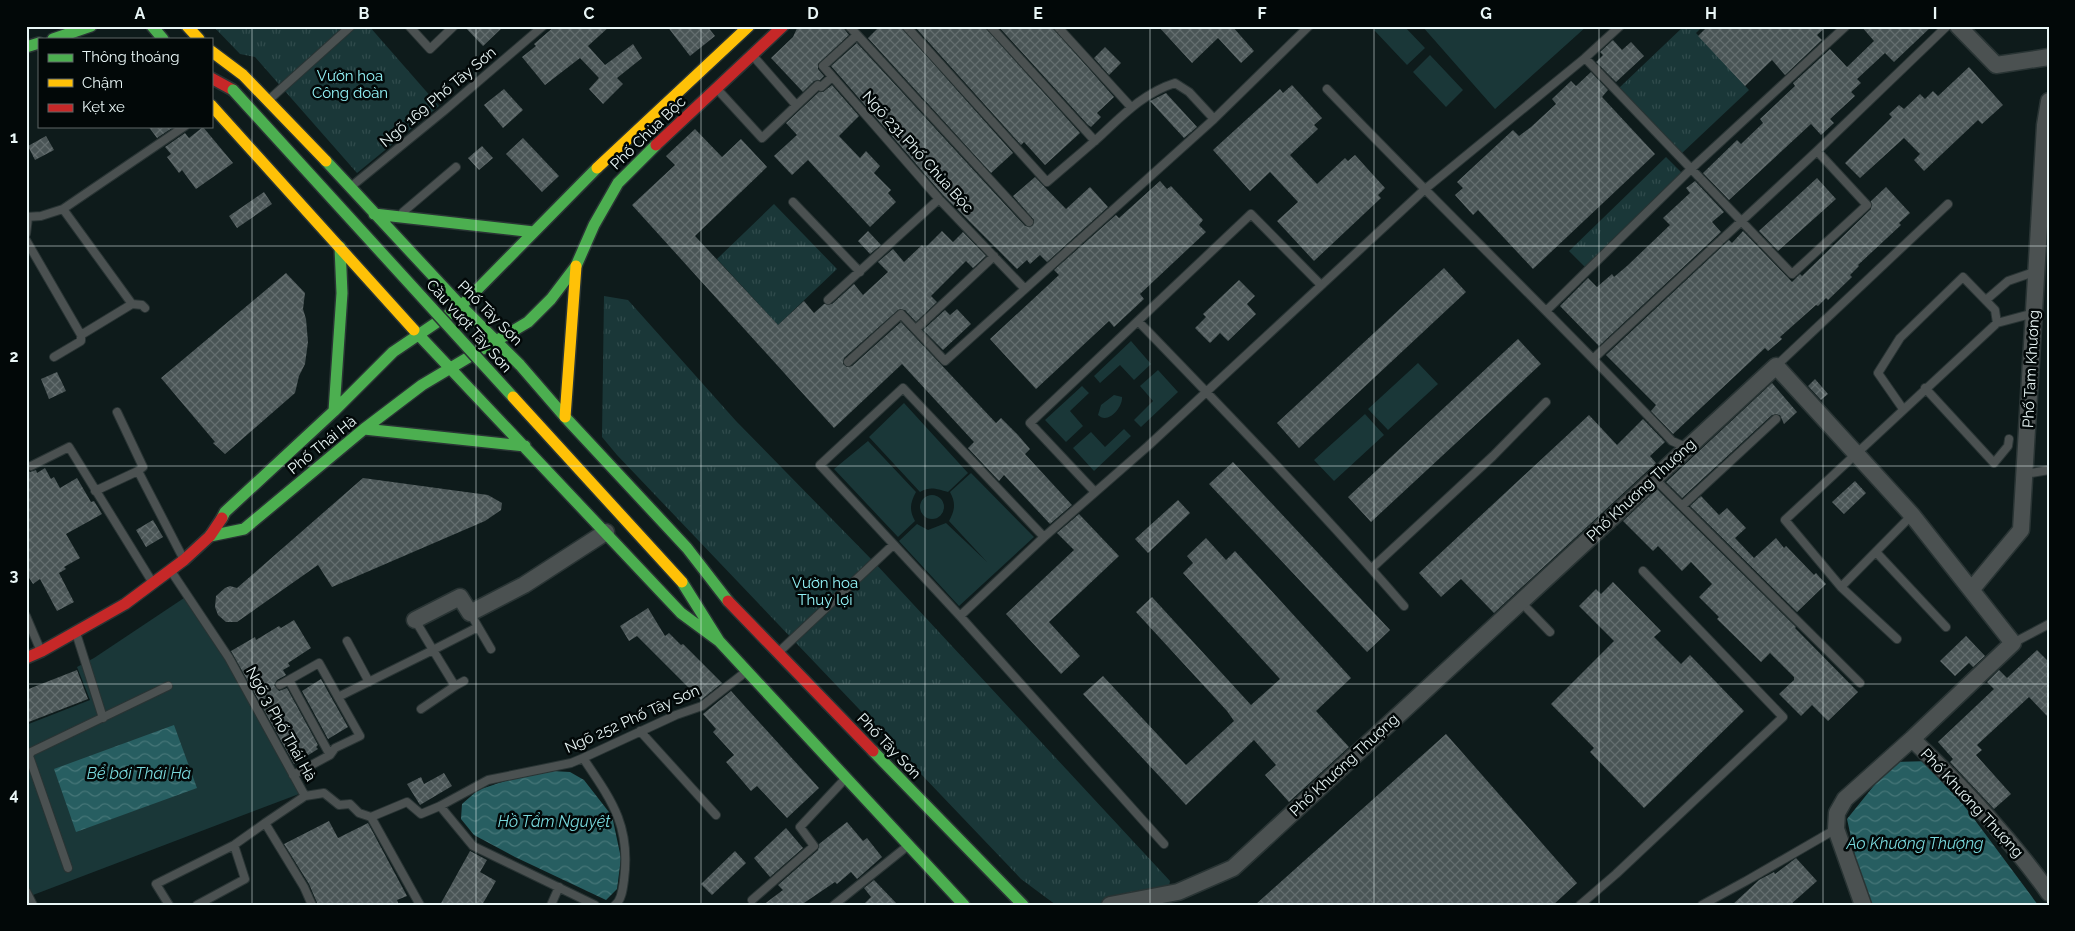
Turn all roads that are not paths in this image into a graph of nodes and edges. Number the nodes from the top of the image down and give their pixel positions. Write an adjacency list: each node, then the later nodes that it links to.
1 (91, 26): 20 (main road)
2 (152, 26): 21 (main road)
3 (187, 26): 22 (main road)
4 (351, 26): 35 (lane)
5 (409, 26): 6 (lane)
6 (454, 26)
7 (543, 26): 47 (lane, Ngõ 169 Phố Tây Sơn)
8 (749, 26): 58 (main road, Phố Chùa Bộc)
9 (783, 26): 26 (main road, Phố Chùa Bộc)
10 (849, 26): 19 (lane)
11 (906, 26): 42 (lane)
12 (990, 26): 42 (lane)
13 (1058, 26): 39 (lane)
14 (1309, 26): 40 (lane)
15 (1620, 26): 29 (lane)
16 (1846, 26): 46 (lane)
17 (1947, 26): 43 (lane)
18 (1958, 26): 28 (street)
19 (857, 35): 30 (lane); 57 (lane)
20 (56, 38)
21 (162, 38)
22 (198, 38)
23 (38, 43): 24 (main road)
24 (26, 47)
25 (212, 52): 35 (main road, Phố Tây Sơn)
26 (752, 56): 32 (main road, Phố Chùa Bộc); 37 (lane)
27 (212, 57): 34 (main road)
28 (2049, 57)
29 (1585, 58): 46 (lane); 48 (lane)
30 (832, 77): 37 (lane); 49 (lane, Ngõ 231 Phố Chùa Bộc)
31 (212, 79): 34 (main road)
32 (716, 88): 37 (lane); 64 (main road, Phố Chùa Bộc)
33 (1327, 89): 48 (lane)
34 (233, 90): 122 (main road, Cầu vượt Tây Sơn, bridge)
35 (269, 100): 47 (main road, Phố Tây Sơn)
36 (2049, 101): 45 (street, Phố Tam Khương)
37 (796, 105)
38 (212, 107): 61 (main road)
39 (1131, 107): 40 (lane); 42 (lane)
40 (1214, 119): 69 (lane)
41 (182, 128): 52 (lane)
42 (1095, 141)
43 (1817, 151): 56 (lane); 56 (lane)
44 (456, 166): 55 (lane)
45 (2046, 168): 65 (street, Phố Tam Khương)
46 (1691, 170): 56 (lane); 75 (lane)
47 (350, 188): 53 (main road, Phố Tây Sơn)
48 (1424, 190): 68 (lane); 75 (lane)
49 (939, 199): 63 (lane, Ngõ 231 Phố Chùa Bộc); 66 (lane)
50 (793, 202): 66 (lane)
51 (1948, 204): 86 (lane)
52 (63, 209): 54 (lane); 72 (lane)
53 (374, 214): 55 (main road); 62 (main road, Phố Tây Sơn)
54 (27, 217): 59 (lane)
55 (398, 217): 58 (main road)
56 (1740, 221): 84 (lane)
57 (1029, 222)
58 (534, 232): 73 (main road, Phố Chùa Bộc)
59 (26, 234)
60 (26, 240): 80 (lane)
61 (340, 247): 67 (main road); 93 (main road)
62 (411, 253): 67 (main road); 73 (main road, Phố Tây Sơn)
63 (994, 256): 69 (lane, Ngõ 231 Phố Chùa Bộc); 79 (lane)
64 (576, 266): 82 (main road, Phố Chùa Bộc); 95 (main road)
65 (2037, 271): 71 (lane); 76 (street, Phố Tam Khương)
66 (860, 272): 70 (lane)
67 (366, 278): 81 (main road)
68 (1320, 284): 77 (lane); 90 (lane)
69 (1025, 289): 79 (lane)
70 (828, 300)
71 (1986, 300): 78 (lane); 92 (lane)
72 (132, 304): 74 (lane); 80 (lane)
73 (461, 306): 81 (main road, Phố Thái Hà); 82 (main road, Phố Tây Sơn)
74 (145, 308)
75 (1547, 310): 84 (lane)
76 (2034, 313): 78 (lane); 107 (street, Phố Tam Khương)
77 (1138, 321): 90 (lane); 110 (lane)
78 (1997, 323): 88 (lane)
79 (916, 329): 85 (lane)
80 (81, 335): 83 (lane)
81 (418, 335): 87 (main road); 93 (main road, Phố Thái Hà)
82 (496, 342): 87 (main road, Phố Thái Hà); 89 (main road, Phố Tây Sơn)
83 (54, 357)
84 (1594, 358): 100 (lane)
85 (848, 362)
86 (1776, 366): 102 (street, Phố Khương Thượng); 103 (street)
87 (449, 368): 97 (main road); 98 (main road, Phố Thái Hà)
88 (1925, 388): 92 (lane); 99 (lane)
89 (530, 389): 95 (main road, Phố Tây Sơn); 97 (main road)
90 (1206, 391): 110 (lane); 119 (lane)
91 (1546, 402): 119 (lane)
92 (1903, 409): 103 (lane)
93 (334, 411): 114 (main road, Phố Thái Hà)
94 (117, 412): 106 (lane)
95 (565, 416): 128 (main road, Phố Tây Sơn)
96 (1776, 419): 111 (lane)
97 (503, 423): 101 (main road)
98 (364, 429): 101 (main road); 114 (main road, Phố Thái Hà)
99 (2009, 439)
100 (1672, 441): 102 (lane); 102 (lane)
101 (525, 446): 113 (main road)
102 (1682, 453): 108 (street, Phố Khương Thượng)
103 (1855, 454): 112 (street); 124 (lane)
104 (31, 466): 109 (lane)
105 (2049, 470): 107 (lane)
106 (138, 471): 109 (lane); 118 (lane)
107 (2025, 474): 125 (street, Phố Tam Khương)
108 (1654, 478): 111 (lane); 126 (street, Phố Khương Thượng)
109 (95, 491): 123 (lane)
110 (1095, 492): 115 (lane)
111 (1682, 506): 150 (lane)
112 (1912, 515): 117 (lane); 125 (street)
113 (606, 532): 132 (street); 139 (main road)
114 (210, 536): 118 (main road, Phố Thái Hà)
115 (1044, 537): 116 (lane); 130 (lane)
116 (893, 545): 130 (lane); 144 (lane)
117 (1876, 552): 124 (lane); 134 (lane)
118 (184, 560): 120 (main road, Phố Thái Hà)
119 (1372, 568): 127 (lane)
120 (170, 571): 123 (main road, Phố Thái Hà); 161 (lane, Ngõ 3 Phố Thái Hà)
121 (1643, 571): 189 (lane)
122 (682, 582): 128 (main road, Phố Tây Sơn); 139 (main road)
123 (153, 584): 135 (main road, Phố Thái Hà)
124 (1841, 587): 137 (lane)
125 (1972, 589): 140 (street)
126 (1520, 601): 136 (lane); 188 (street, Phố Khương Thượng)
127 (1404, 606)
128 (734, 609): 144 (main road, Phố Tây Sơn)
129 (26, 616): 143 (lane)
130 (960, 616): 170 (lane)
131 (415, 620): 132 (street); 142 (lane)
132 (474, 620): 141 (lane); 142 (lane)
133 (2049, 624): 140 (lane)
134 (1946, 627)
135 (75, 632): 143 (main road, Phố Thái Hà); 156 (lane)
136 (1550, 632)
137 (1897, 640)
138 (347, 641): 149 (lane)
139 (719, 641): 146 (main road)
140 (2013, 642): 158 (street, Phố Khương Thượng)
141 (491, 649)
142 (433, 650): 149 (lane); 153 (lane)
143 (42, 651): 145 (main road, Phố Thái Hà)
144 (778, 654): 187 (main road, Phố Tây Sơn)
145 (26, 658)
146 (747, 672): 157 (lane, Ngõ 252 Phố Tây Sơn); 162 (main road)
147 (289, 680): 151 (lane); 154 (lane); 159 (lane)
148 (464, 681): 153 (lane)
149 (369, 682): 154 (lane)
150 (1860, 683)
151 (280, 685)
152 (168, 686): 156 (lane)
153 (455, 686): 155 (lane)
154 (338, 697): 159 (lane)
155 (421, 709)
156 (103, 718): 172 (lane)
157 (640, 731): 160 (lane, Ngõ 252 Phố Tây Sơn); 165 (lane)
158 (1912, 739): 168 (street, Phố Khương Thượng); 175 (street, Phố Khương Thượng)
159 (330, 755): 161 (lane)
160 (583, 758): 164 (lane, Ngõ 252 Phố Tây Sơn); 184 (lane)
161 (293, 775): 163 (lane, Ngõ 3 Phố Thái Hà)
162 (845, 778): 169 (main road); 176 (lane)
163 (305, 796): 166 (lane); 167 (lane, Ngõ 3 Phố Thái Hà)
164 (440, 806): 166 (lane, Ngõ 252 Phố Tây Sơn); 173 (lane)
165 (716, 815)
166 (371, 817): 181 (lane)
167 (265, 823): 171 (lane, Ngõ 3 Phố Thái Hà); 180 (lane)
168 (1836, 829): 190 (lane); 191 (street)
169 (908, 844): 185 (lane); 186 (main road)
170 (1164, 844)
171 (234, 845): 178 (lane, Ngõ 3 Phố Thái Hà); 179 (lane)
172 (68, 868)
173 (559, 887): 182 (lane); 183 (lane)
174 (26, 892): 177 (lane)
175 (2049, 893)
176 (752, 900)
177 (34, 905)
178 (169, 905)
179 (197, 905)
180 (312, 905)
181 (420, 905)
182 (551, 905)
183 (595, 905)
184 (615, 905)
185 (834, 905)
186 (964, 905)
187 (1023, 905)
188 (1110, 905)
189 (1580, 905)
190 (1702, 905)
191 (1862, 905)

